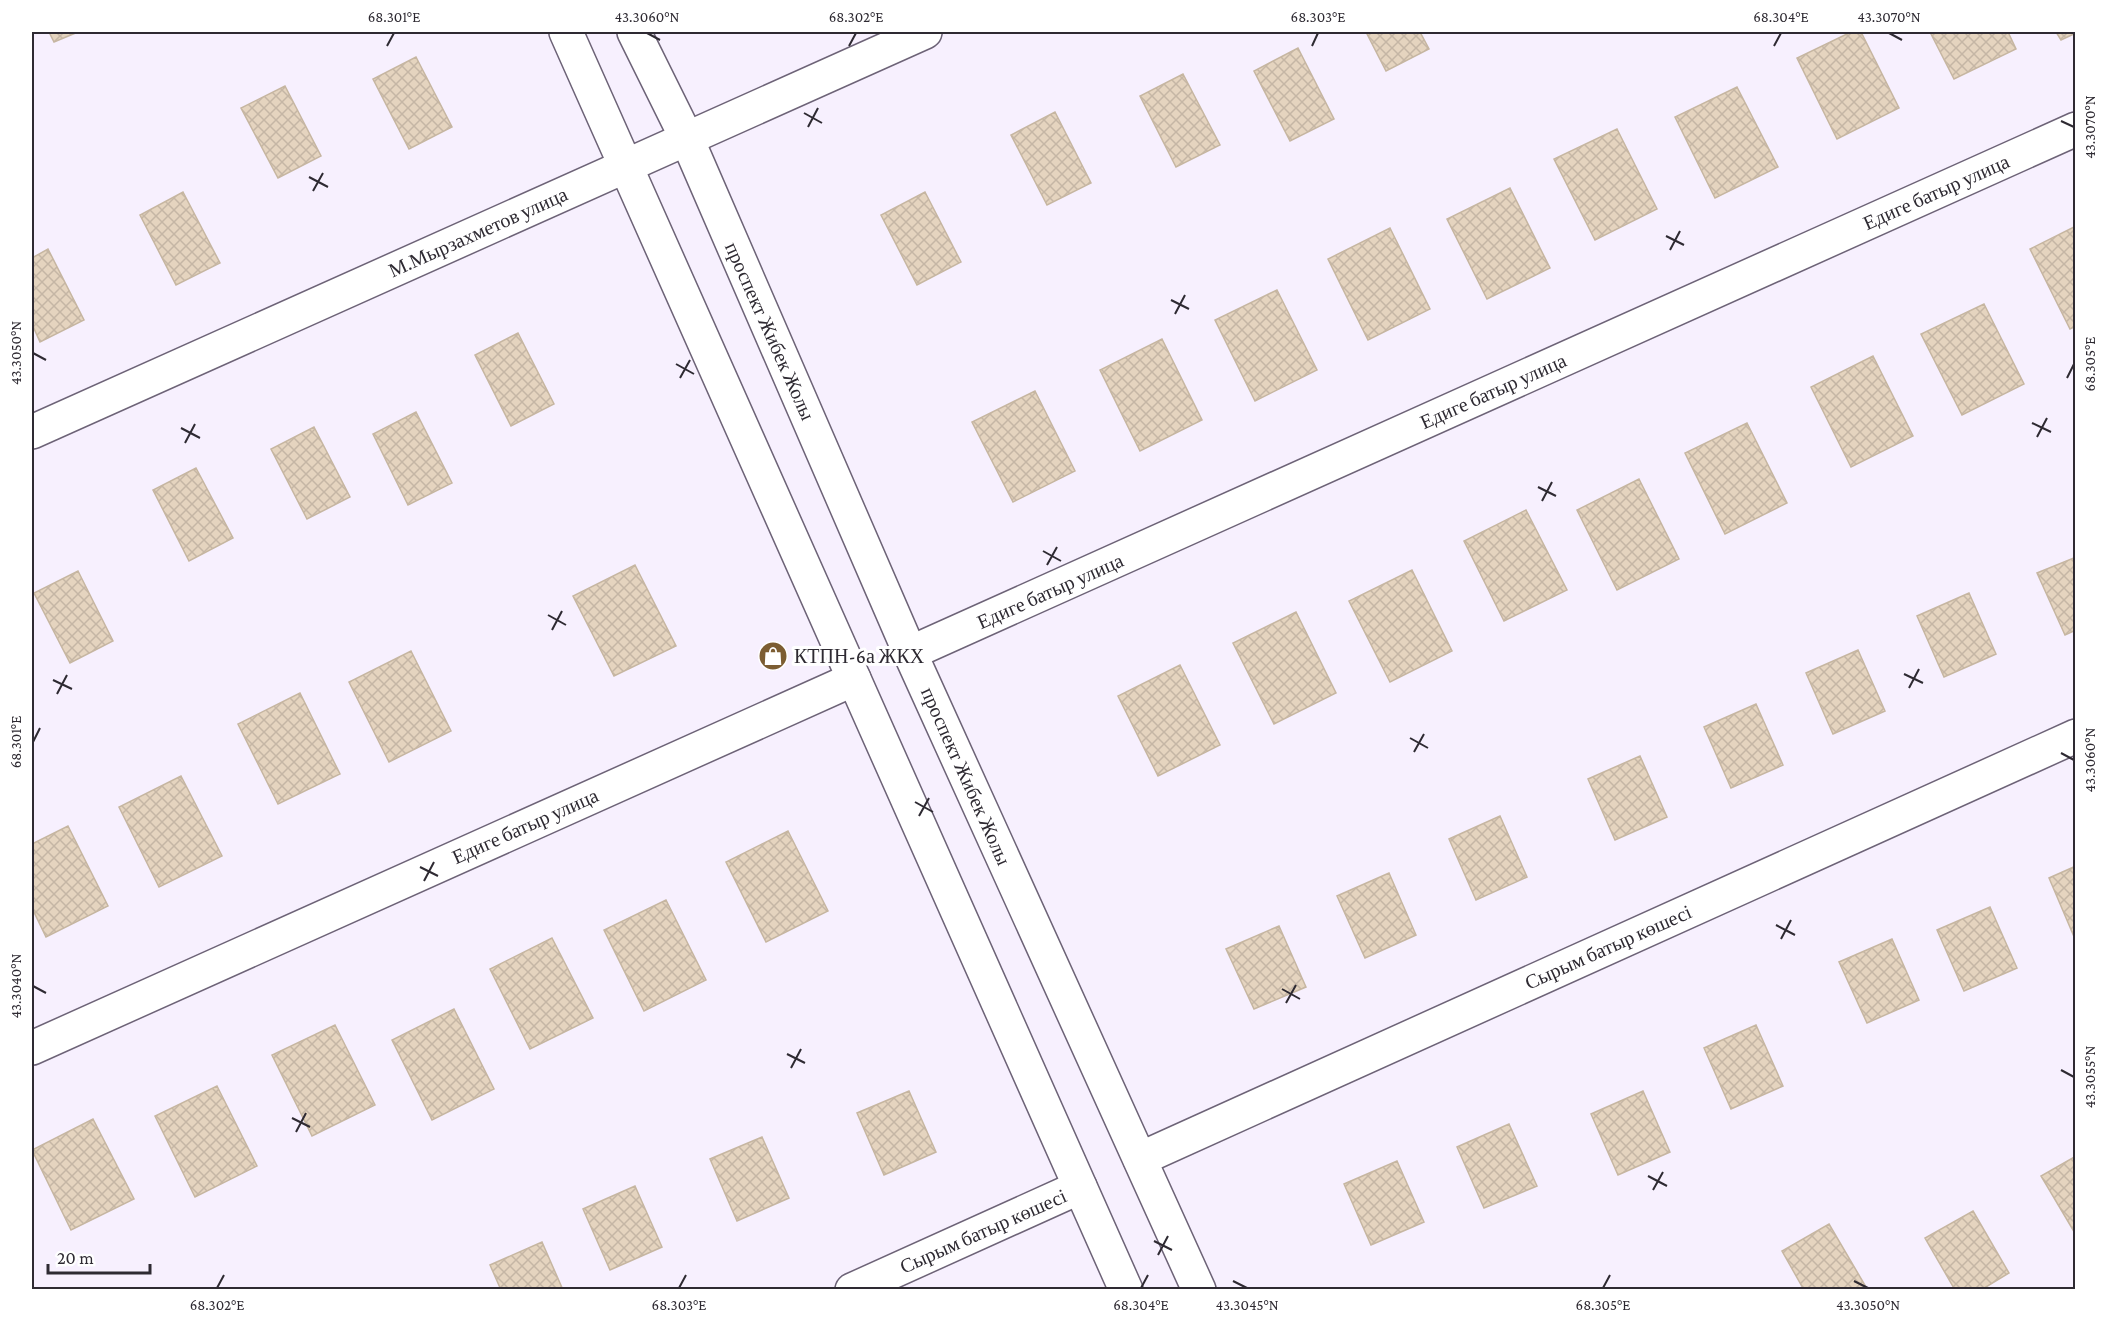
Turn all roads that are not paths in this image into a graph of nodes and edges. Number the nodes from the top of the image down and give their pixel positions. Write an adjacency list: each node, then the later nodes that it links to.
1 (566, 32): 6 (street)
2 (634, 32): 5 (street, проспект Жибек Жолы)
3 (925, 32): 5 (street, М.Мырзахметов улица)
4 (2076, 129): 8 (street, Едиге батыр улица)
5 (687, 139): 6 (street, М.Мырзахметов улица); 8 (street, проспект Жибек Жолы)
6 (626, 166): 7 (street, М.Мырзахметов улица); 9 (street)
7 (32, 432)
8 (910, 653): 12 (street, проспект Жибек Жолы)
9 (854, 679): 11 (street, Едиге батыр улица); 13 (street)
10 (2076, 736): 12 (street, Сырым батыр көшесі)
11 (32, 1048)
12 (1140, 1159): 16 (street, проспект Жибек Жолы)
13 (1080, 1187): 14 (street, Сырым батыр көшесі); 15 (street)
14 (852, 1290)
15 (1126, 1290)
16 (1199, 1290)

